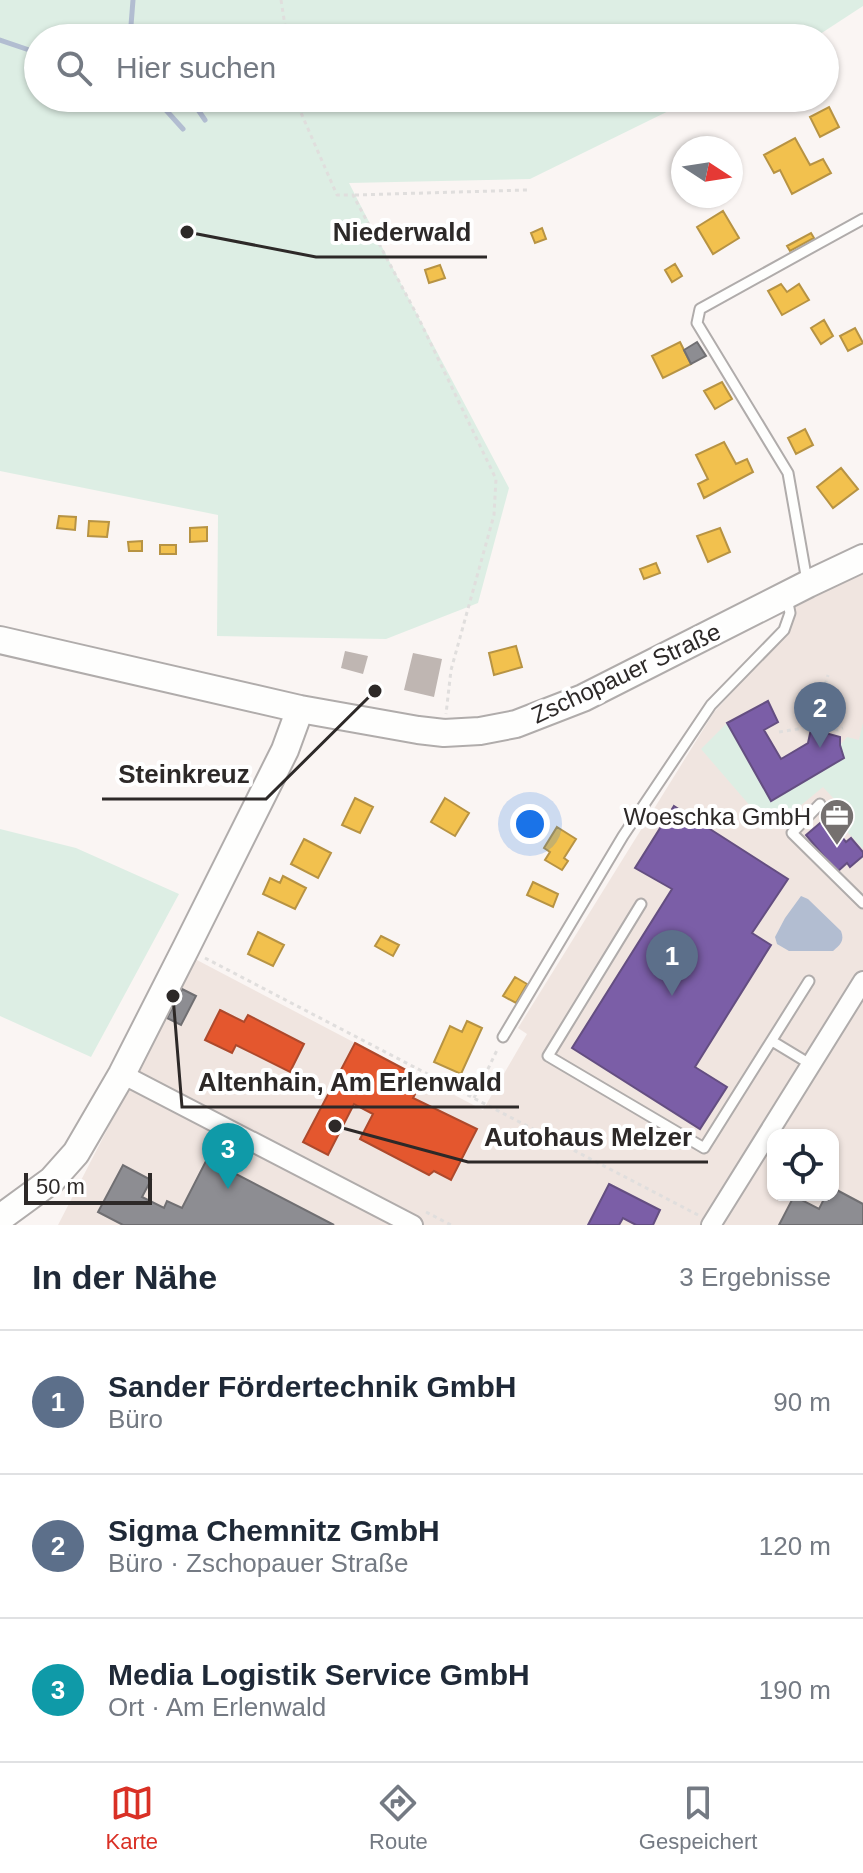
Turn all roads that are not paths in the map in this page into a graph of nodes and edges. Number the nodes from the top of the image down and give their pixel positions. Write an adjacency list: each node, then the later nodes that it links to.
1 (863, 219): 3 (lane)
2 (863, 558): 3 (street, Zschopauer Straße)
3 (797, 589): 5 (street, Zschopauer Straße); 11 (lane)
4 (0, 640): 5 (street, Zschopauer Straße)
5 (300, 709): 14 (street)
6 (820, 804): 7 (lane)
7 (863, 903)
8 (641, 904): 12 (lane)
9 (809, 981): 12 (lane)
10 (863, 981): 13 (street)
11 (503, 1037)
12 (772, 1041): 13 (lane)
13 (810, 1064): 16 (street)
14 (122, 1074): 15 (street); 17 (street)
15 (0, 1218)
16 (714, 1224)
17 (413, 1225)

